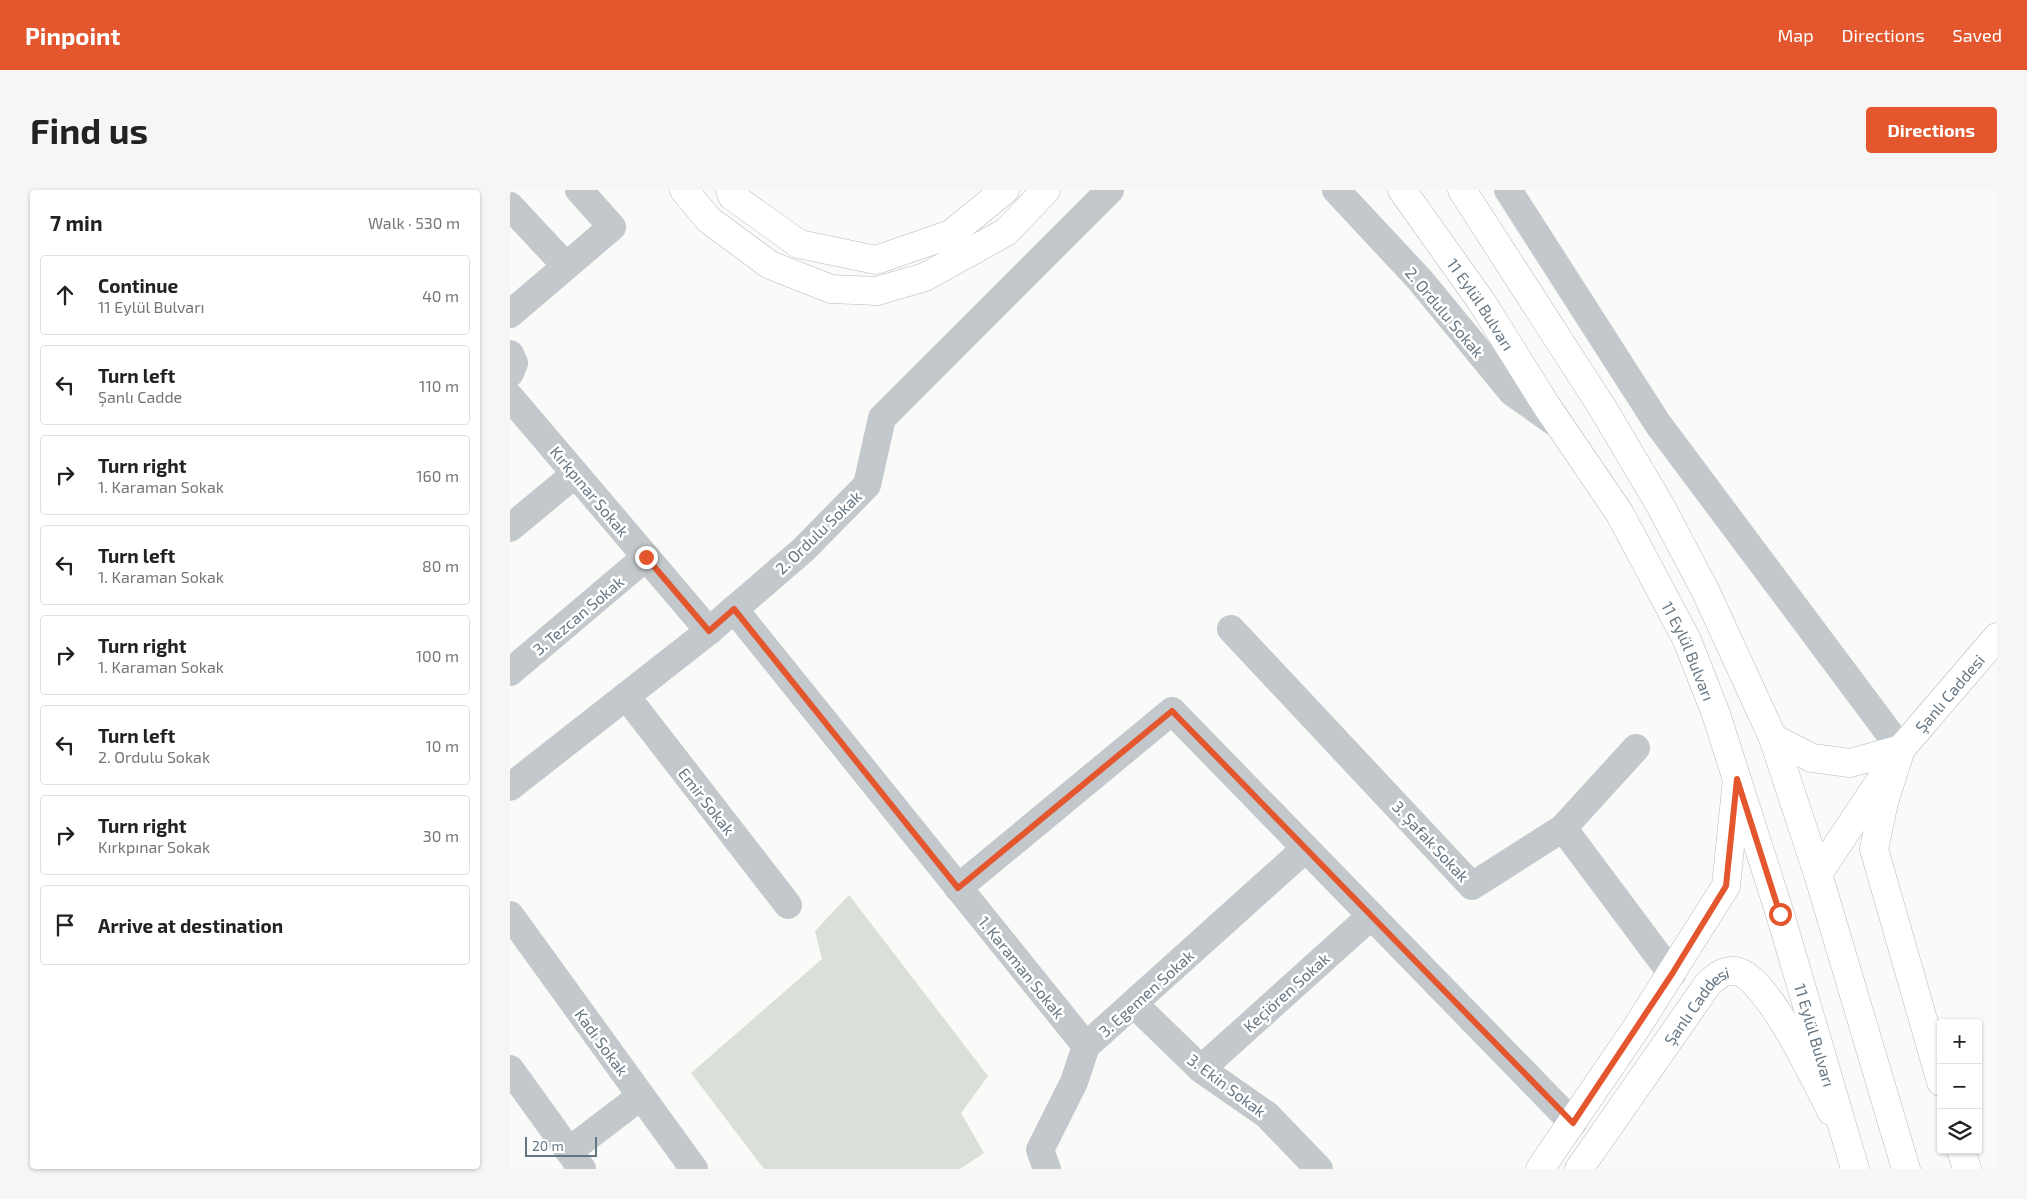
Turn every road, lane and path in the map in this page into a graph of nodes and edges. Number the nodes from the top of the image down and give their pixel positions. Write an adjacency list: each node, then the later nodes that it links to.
1 (579, 190): 12 (street)
2 (684, 190): 5 (main road)
3 (730, 190): 4 (main road)
4 (1004, 190)
5 (1046, 190)
6 (1110, 190): 21 (street, 2. Ordulu Sokak)
7 (1336, 190): 17 (street, 2. Ordulu Sokak)
8 (1402, 190): 17 (main road, 11 Eylül Bulvarı)
9 (1462, 190): 27 (main road)
10 (1508, 190): 29 (street)
11 (510, 206): 12 (street)
12 (566, 266): 13 (street)
13 (510, 314)
14 (510, 354): 15 (street)
15 (510, 373)
16 (510, 397): 18 (street, Kırkpınar Sokak)
17 (1560, 426): 30 (main road, 11 Eylül Bulvarı)
18 (575, 474): 19 (street); 20 (street, Kırkpınar Sokak)
19 (510, 528)
20 (646, 557): 23 (street, Kırkpınar Sokak); 25 (street, 3. Tezcan Sokak)
21 (734, 609): 23 (street, 2. Ordulu Sokak); 35 (street, 1. Karaman Sokak)
22 (1231, 629): 32 (street, 3. Şafak Sokak)
23 (709, 631): 26 (street, 2. Ordulu Sokak)
24 (1997, 637): 29 (main road, Şanlı Caddesi)
25 (510, 672)
26 (626, 696): 31 (street, 2. Ordulu Sokak); 36 (street, Emir Sokak)
27 (1773, 738): 29 (main road); 34 (main road)
28 (1636, 748): 32 (street)
29 (1901, 749): 34 (main road, Şanlı Caddesi); 43 (main road)
30 (1737, 779): 39 (main road); 47 (main road, 11 Eylül Bulvarı)
31 (510, 787)
32 (1563, 828): 39 (street)
33 (1305, 850): 35 (street); 38 (street); 40 (street, 3. Egemen Sokak)
34 (1818, 874): 56 (main road)
35 (958, 888): 41 (street, 1. Karaman Sokak)
36 (788, 906)
37 (510, 915): 45 (street, Kadı Sokak)
38 (1371, 916): 42 (street, Keçiören Sokak); 46 (street)
39 (1672, 974): 46 (main road)
40 (1134, 1004): 41 (street, 3. Egemen Sokak); 42 (street, 3. Ekin Sokak)
41 (1086, 1046): 51 (street, 3. Egemen Sokak)
42 (1201, 1068): 52 (street, 3. Ekin Sokak)
43 (1937, 1068)
44 (510, 1069): 49 (street)
45 (641, 1096): 49 (street); 50 (street, Kadı Sokak)
46 (1573, 1123): 53 (main road)
47 (1847, 1141): 54 (main road, Şanlı Caddesi); 55 (main road, 11 Eylül Bulvarı)
48 (1962, 1154): 57 (main road)
49 (576, 1160)
50 (694, 1169)
51 (1047, 1169)
52 (1319, 1169)
53 (1540, 1169)
54 (1578, 1169)
55 (1855, 1169)
56 (1906, 1169)
57 (1967, 1169)

